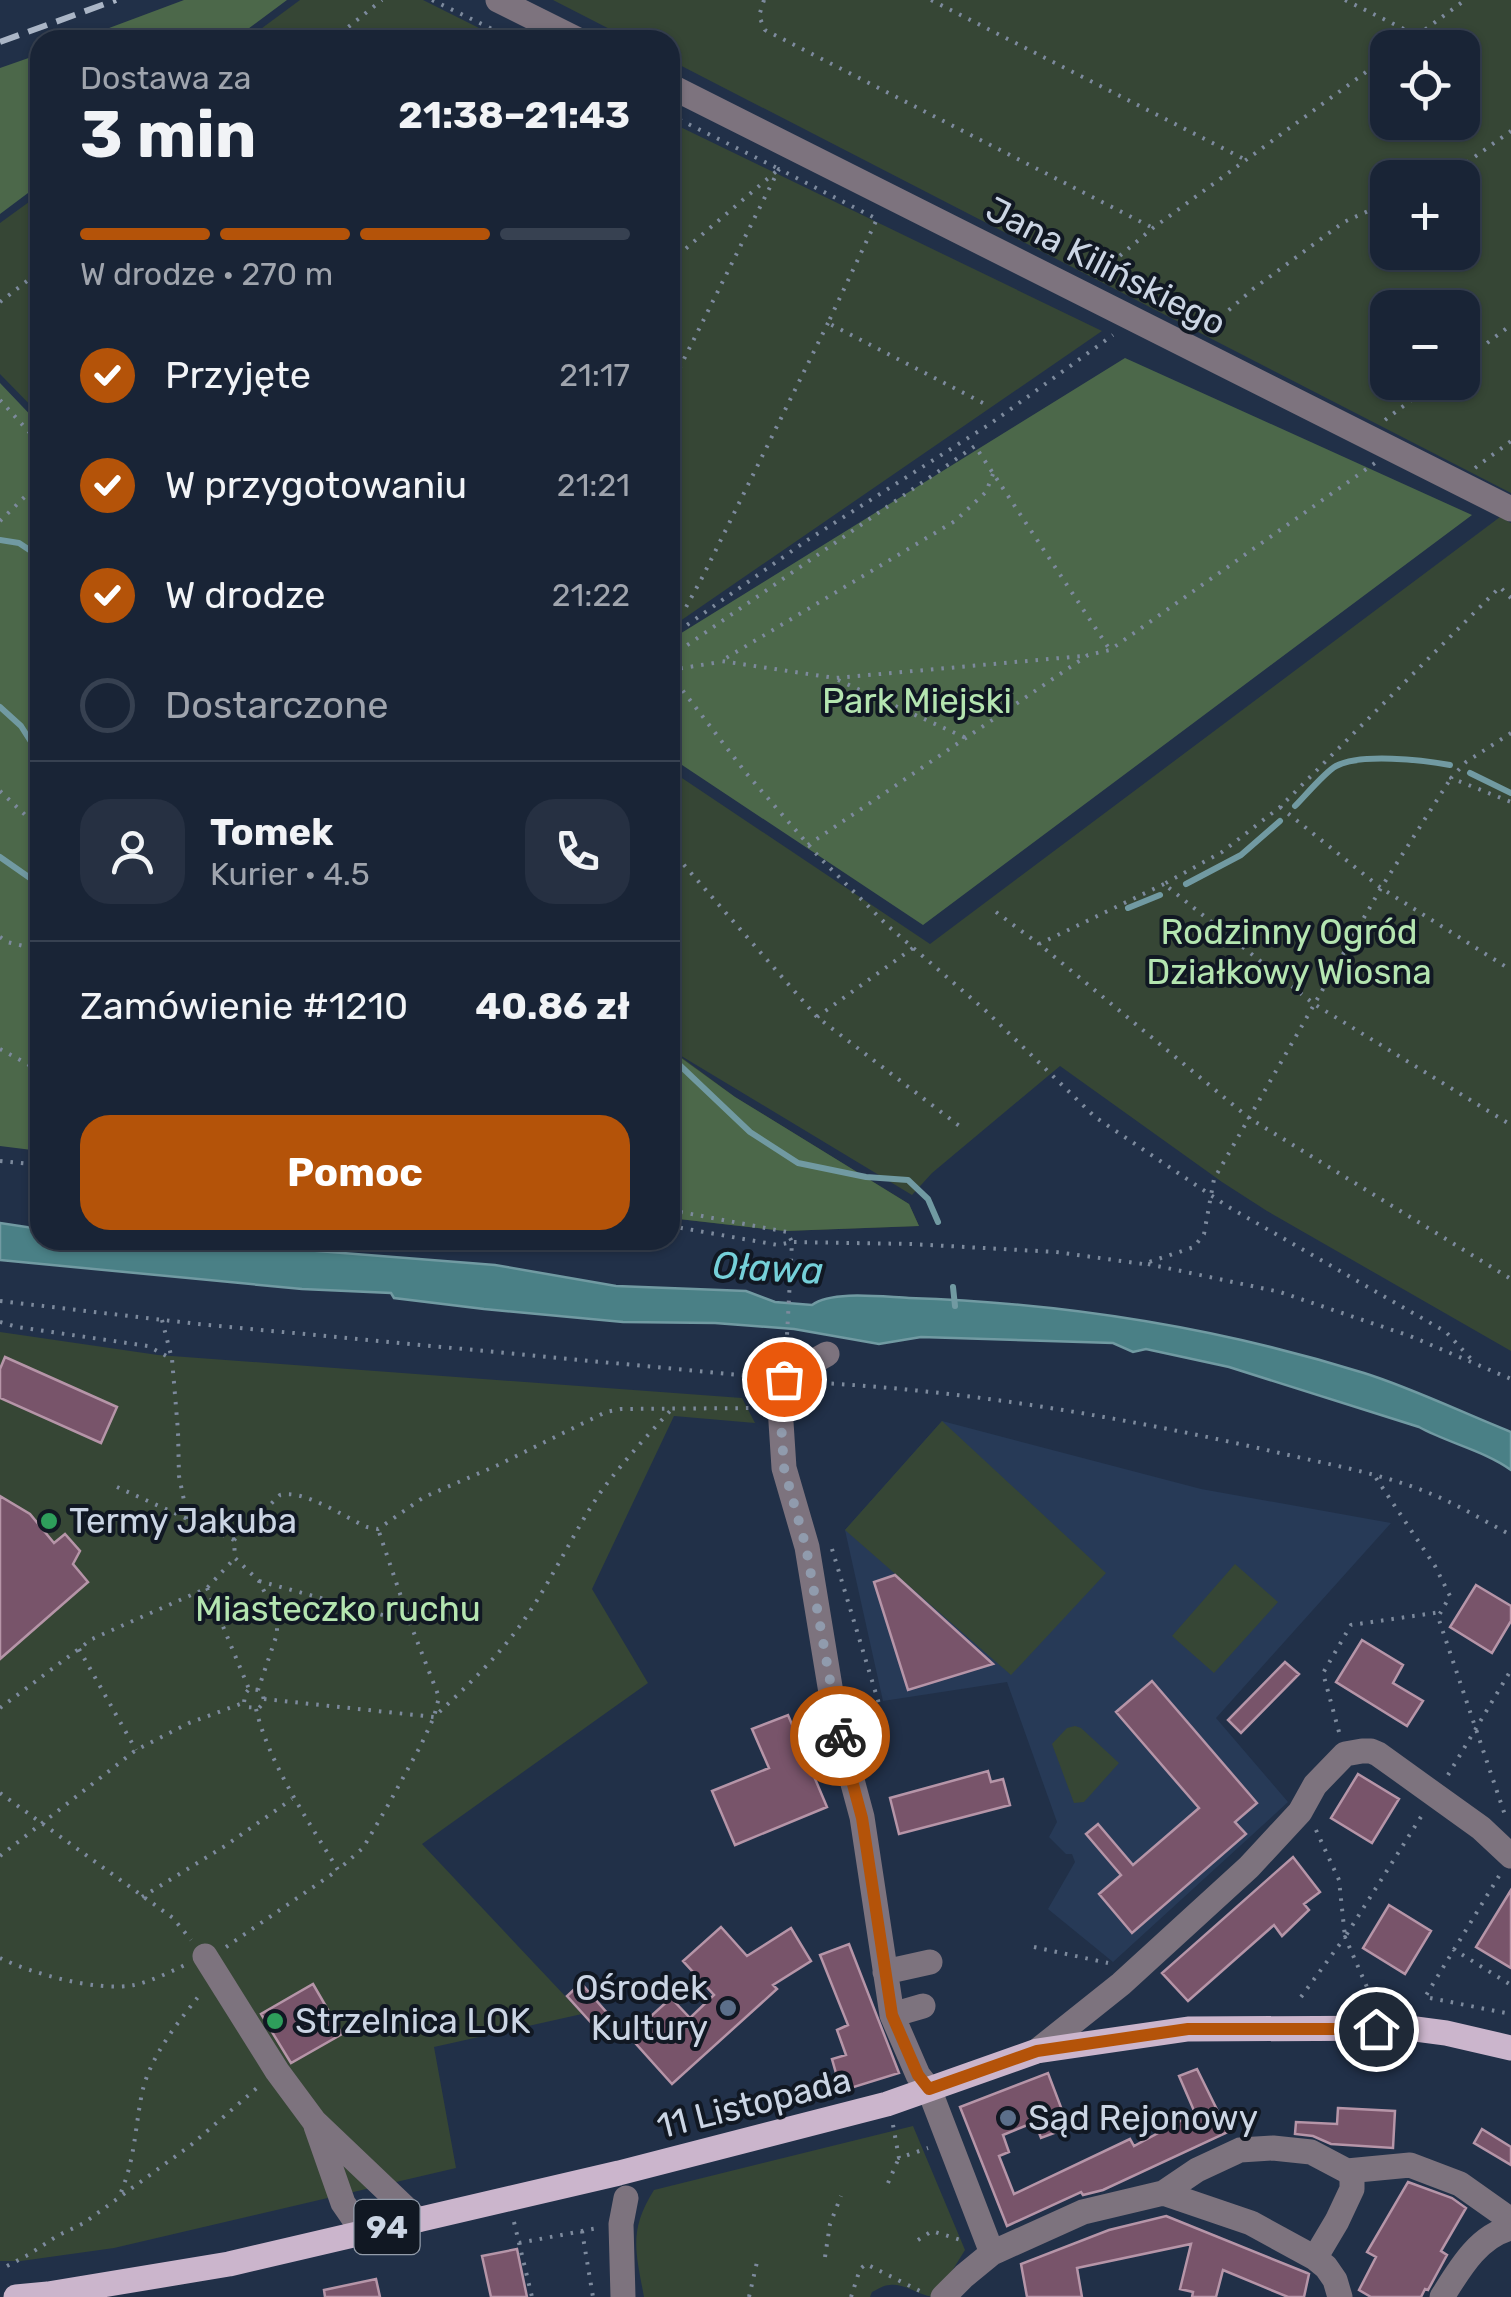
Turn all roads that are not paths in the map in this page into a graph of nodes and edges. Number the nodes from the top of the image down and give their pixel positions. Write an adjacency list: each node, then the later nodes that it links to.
1 (498, 0): 2 (street)
2 (558, 30)
3 (680, 91): 4 (street, Jana Kilińskiego)
4 (1511, 508)
5 (827, 1354): 9 (street)
6 (1505, 1866): 13 (street)
7 (930, 1962): 9 (street)
8 (210, 1965): 15 (street)
9 (885, 1972): 11 (street)
10 (923, 2006): 11 (street)
11 (892, 2015): 14 (street)
12 (1511, 2048): 13 (main road, 11 Listopada / 94)
13 (1037, 2051): 14 (main road, 11 Listopada / 94)
14 (929, 2089): 19 (main road, 11 Listopada / 94); 22 (street)
15 (314, 2121): 19 (street); 21 (street)
16 (1347, 2171): 17 (street); 20 (street); 23 (street)
17 (1162, 2193): 22 (street); 23 (street)
18 (623, 2211): 25 (street)
19 (418, 2220): 21 (main road, 11 Listopada / 94)
20 (1511, 2224): 28 (street)
21 (363, 2232): 24 (main road, 11 Listopada / 94)
22 (992, 2253): 26 (street)
23 (1315, 2258): 27 (street)
24 (16, 2297)
25 (622, 2297)
26 (943, 2297)
27 (1340, 2297)
28 (1442, 2297)

